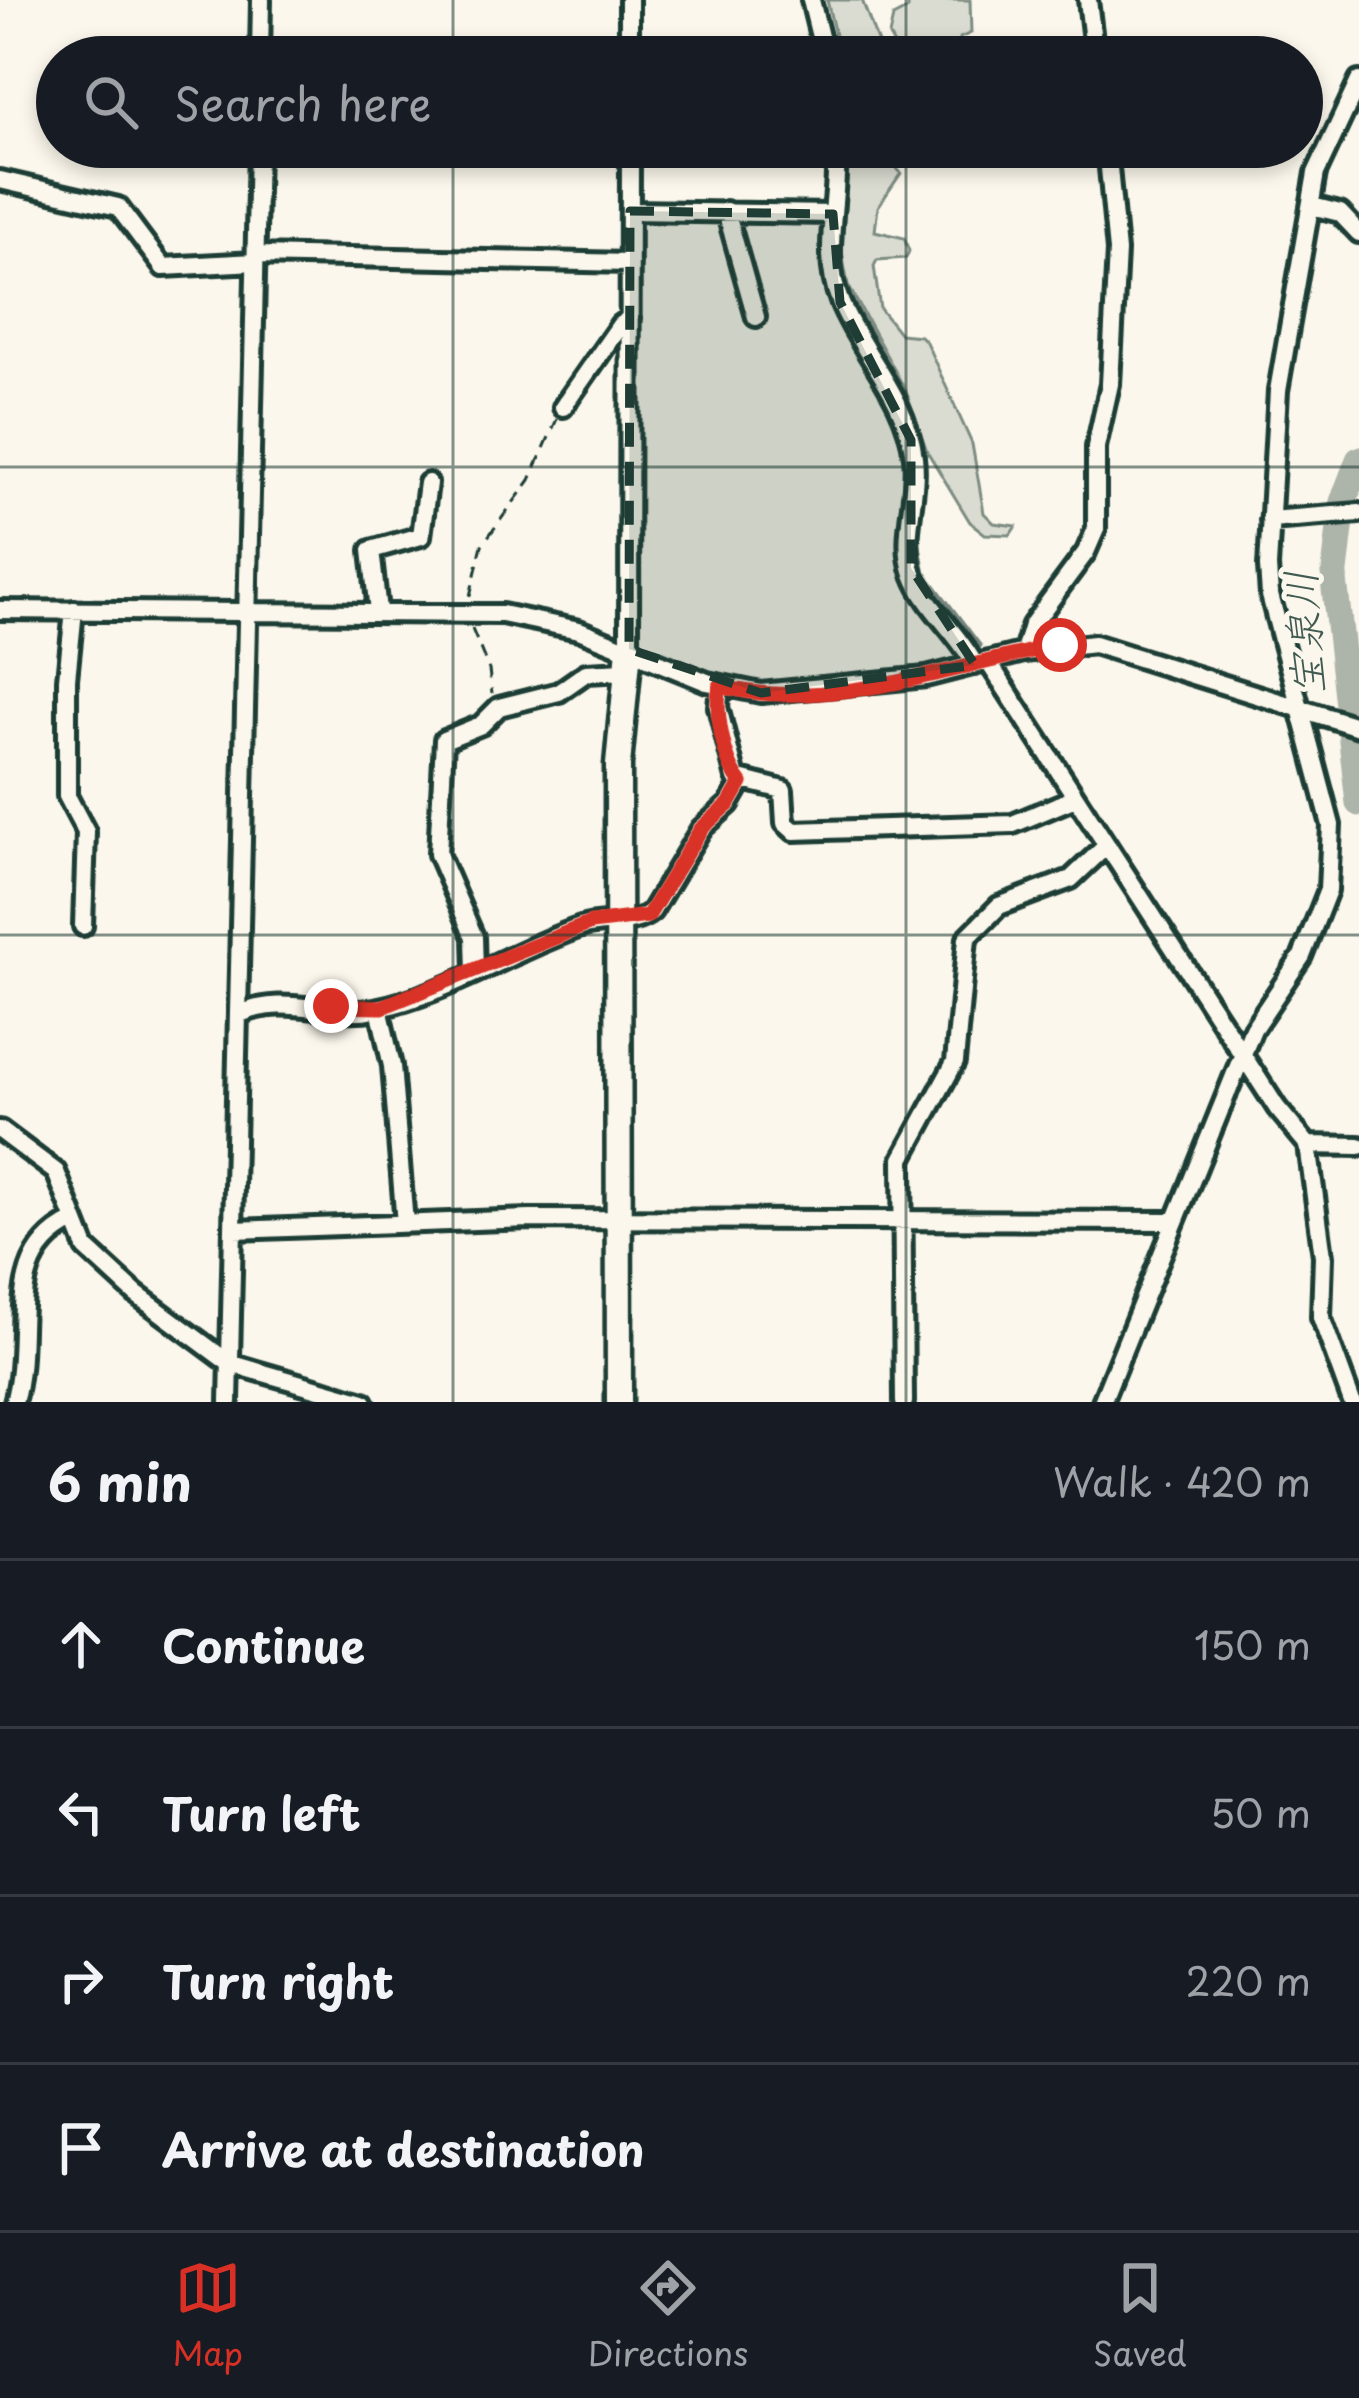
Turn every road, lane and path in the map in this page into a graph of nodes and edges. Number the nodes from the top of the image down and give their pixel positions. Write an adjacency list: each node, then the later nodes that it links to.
1 (261, 0): 5 (street)
2 (629, 0): 6 (street)
3 (812, 0): 7 (street)
4 (1088, 0): 8 (street)
5 (260, 36)
6 (629, 36)
7 (820, 36)
8 (1092, 36)
9 (1359, 81): 10 (street)
10 (1323, 158)
11 (257, 168): 22 (street)
12 (630, 168): 18 (street)
13 (835, 168): 20 (street)
14 (1109, 168): 35 (street)
15 (1318, 168): 17 (street)
16 (0, 180): 22 (street)
17 (1312, 206): 21 (street); 29 (street)
18 (630, 211): 19 (street); 23 (street)
19 (726, 211): 20 (street); 24 (street)
20 (833, 214): 37 (street)
21 (1359, 233)
22 (255, 258): 23 (street); 32 (street)
23 (630, 263): 25 (street)
24 (756, 317)
25 (630, 318): 26 (street); 36 (street)
26 (563, 407): 34 (path)
27 (428, 483): 33 (street)
28 (1357, 513): 29 (street)
29 (1270, 520): 39 (street)
30 (0, 610): 31 (street)
31 (74, 610): 32 (street); 46 (street)
32 (247, 611): 33 (street); 49 (street)
33 (378, 611): 34 (street)
34 (470, 611): 36 (street); 40 (path)
35 (1024, 652): 37 (street); 39 (street)
36 (627, 660): 38 (street); 40 (street); 45 (street)
37 (982, 664): 38 (street); 43 (street)
38 (720, 686): 42 (street)
39 (1301, 706): 41 (street); 50 (street)
40 (493, 710): 47 (street)
41 (1350, 723)
42 (741, 783): 43 (street); 45 (street)
43 (1075, 798): 44 (street)
44 (1105, 847): 50 (street); 54 (street)
45 (616, 922): 47 (street); 56 (street)
46 (82, 926)
47 (475, 972): 48 (street)
48 (379, 1008): 49 (street); 58 (street)
49 (238, 1015): 59 (street)
50 (1244, 1052): 52 (street); 57 (street)
51 (0, 1130): 55 (street)
52 (1308, 1144): 53 (street); 67 (street)
53 (1359, 1146)
54 (904, 1220): 56 (street); 57 (street); 65 (street)
55 (72, 1222): 60 (street); 61 (street)
56 (615, 1222): 58 (street); 64 (street)
57 (1172, 1222): 66 (street)
58 (405, 1224): 59 (street)
59 (233, 1230): 60 (street)
60 (229, 1363): 62 (street); 63 (street)
61 (14, 1402)
62 (229, 1402)
63 (364, 1402)
64 (619, 1402)
65 (904, 1402)
66 (1102, 1402)
67 (1352, 1402)

